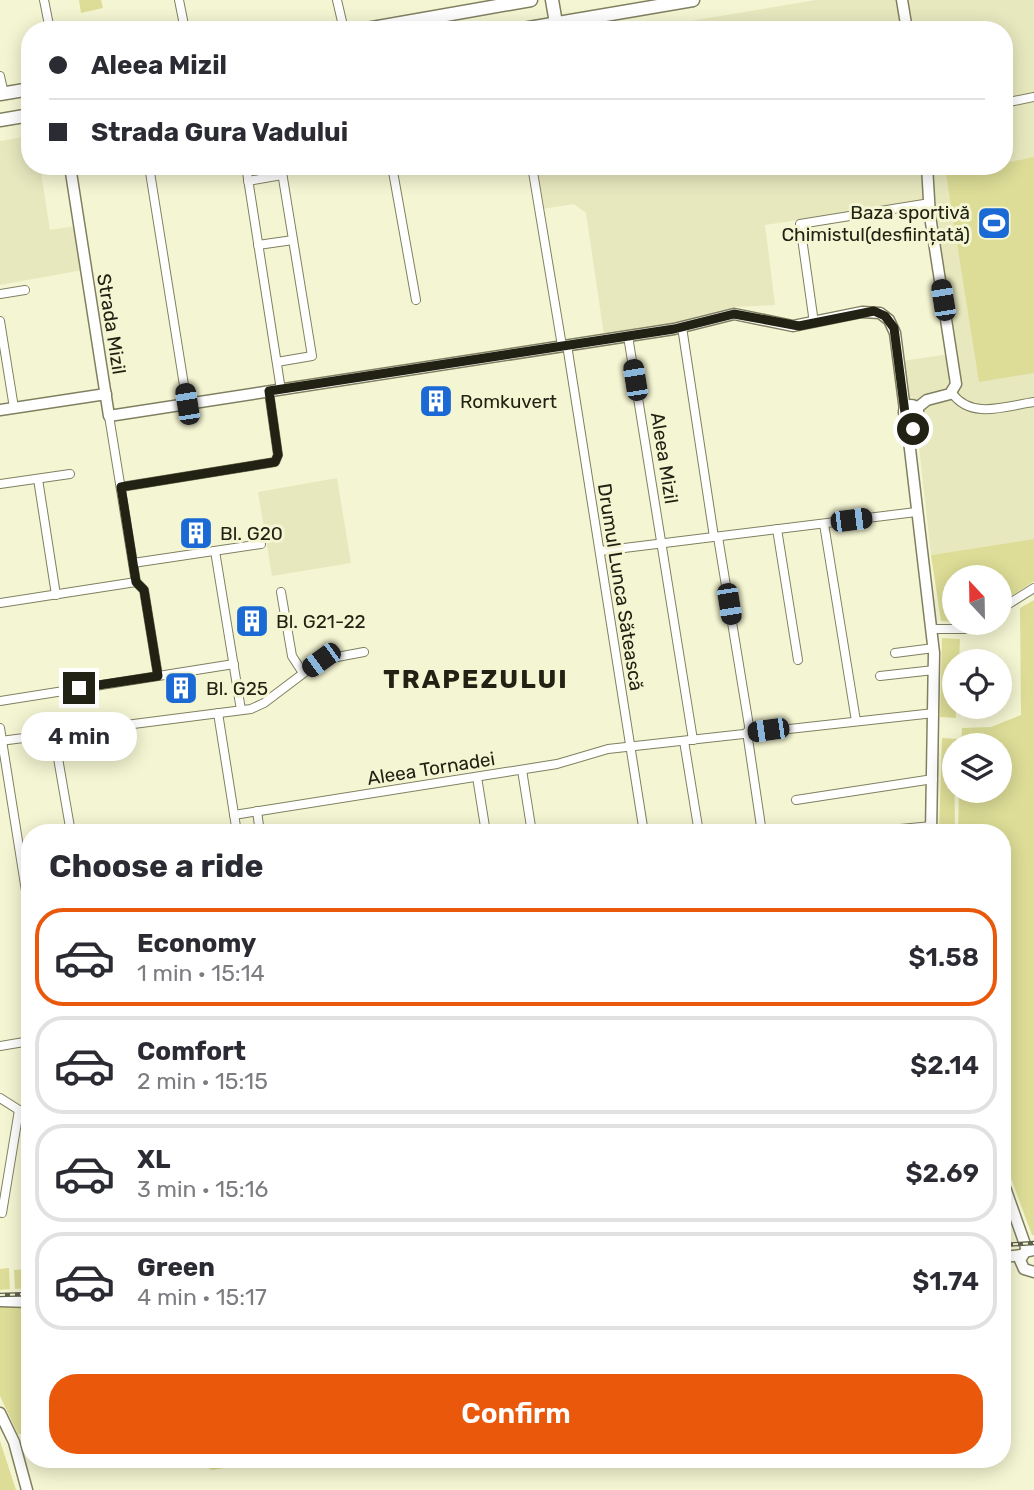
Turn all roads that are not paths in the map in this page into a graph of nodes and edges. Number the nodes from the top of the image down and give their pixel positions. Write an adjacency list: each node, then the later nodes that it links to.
1 (44, 0): 8 (street)
2 (179, 0): 9 (street)
3 (337, 0): 10 (street)
4 (531, 0): 11 (main road)
5 (552, 0): 12 (main road)
6 (693, 0): 13 (main road)
7 (902, 0): 14 (street)
8 (48, 21)
9 (183, 21)
10 (342, 21)
11 (412, 21)
12 (556, 21)
13 (568, 21)
14 (906, 21)
15 (0, 76): 17 (street)
16 (21, 91): 17 (main road)
17 (2, 94)
18 (1034, 97): 19 (street)
19 (1013, 101)
20 (21, 116): 21 (main road)
21 (0, 120)
22 (72, 175): 45 (street, Strada Mizil)
23 (150, 175): 47 (street)
24 (247, 175): 30 (street)
25 (268, 175): 30 (street)
26 (283, 175): 32 (street)
27 (394, 175): 36 (street)
28 (535, 175): 41 (street, Drumul Lunca Sătească)
29 (928, 175): 31 (street)
30 (248, 181): 33 (street)
31 (930, 203): 38 (street); 44 (street)
32 (293, 240): 33 (street); 42 (street)
33 (258, 245): 42 (street)
34 (25, 290): 35 (street)
35 (0, 294)
36 (416, 300)
37 (0, 321): 48 (street)
38 (814, 323): 39 (street); 50 (street)
39 (682, 327): 40 (street); 59 (street)
40 (628, 336): 41 (street); 61 (street, Aleea Mizil)
41 (564, 345): 43 (street); 63 (street, Drumul Lunca Sătească)
42 (277, 362): 43 (street)
43 (275, 391): 47 (street); 55 (street)
44 (952, 393): 46 (street); 50 (street)
45 (106, 394): 48 (street); 51 (street, Strada Mizil)
46 (1034, 402)
47 (187, 404): 51 (street)
48 (14, 408): 49 (street)
49 (0, 410)
50 (911, 412): 56 (street)
51 (109, 415): 55 (street, Strada Mizil)
52 (70, 474): 53 (street)
53 (38, 479): 54 (street); 68 (street)
54 (0, 484)
55 (121, 487): 64 (street, Strada Mizil)
56 (916, 512): 57 (street); 71 (street)
57 (824, 524): 58 (street); 86 (street)
58 (777, 529): 59 (street); 76 (street)
59 (716, 537): 61 (street); 88 (street)
60 (261, 544): 62 (street)
61 (661, 544): 63 (street); 90 (street, Aleea Mizil)
62 (215, 551): 64 (street); 77 (street)
63 (600, 551): 92 (street, Drumul Lunca Sătească)
64 (133, 563): 65 (street, Strada Mizil)
65 (136, 582): 68 (street); 80 (street, Strada Mizil)
66 (1034, 588): 69 (street)
67 (281, 592): 79 (street)
68 (56, 595): 70 (street)
69 (1012, 602)
70 (0, 603)
71 (931, 629): 72 (street); 73 (street)
72 (942, 629)
73 (934, 649): 75 (street); 78 (street)
74 (364, 652): 79 (street)
75 (895, 653)
76 (798, 660)
77 (234, 664): 80 (street); 83 (street)
78 (934, 670): 81 (street); 85 (street)
79 (303, 673): 83 (street)
80 (158, 676): 82 (street)
81 (880, 676)
82 (0, 701)
83 (241, 710): 84 (street)
84 (219, 713): 89 (street); 98 (street)
85 (934, 713): 86 (street, Aleea Tornadei); 95 (street)
86 (856, 721): 88 (street, Aleea Tornadei)
87 (0, 728): 91 (street)
88 (749, 732): 90 (street, Aleea Tornadei); 106 (street)
89 (54, 734): 91 (street); 99 (street)
90 (689, 740): 92 (street, Aleea Tornadei); 105 (street, Aleea Mizil)
91 (1, 741): 108 (street)
92 (631, 746): 93 (street, Aleea Tornadei); 104 (street, Drumul Lunca Sătească)
93 (522, 770): 94 (street, Aleea Tornadei); 103 (street)
94 (477, 777): 97 (street, Aleea Tornadei); 102 (street)
95 (933, 779): 96 (street); 107 (street)
96 (796, 800)
97 (257, 811): 98 (street, Aleea Tornadei); 101 (street)
98 (234, 814): 100 (street)
99 (69, 824)
100 (236, 824)
101 (259, 824)
102 (485, 824)
103 (531, 824)
104 (643, 824)
105 (698, 824)
106 (761, 824)
107 (932, 824)
108 (21, 861)
109 (21, 1042): 110 (street)
110 (0, 1046)
111 (0, 1098): 112 (street)
112 (19, 1110): 114 (street)
113 (1011, 1207): 115 (street)
114 (2, 1213)
115 (1026, 1255): 116 (street)
116 (1033, 1273)
117 (0, 1301): 118 (street)
118 (21, 1302)
119 (0, 1413): 121 (street)
120 (21, 1468): 122 (street)
121 (21, 1468)
122 (27, 1490)

